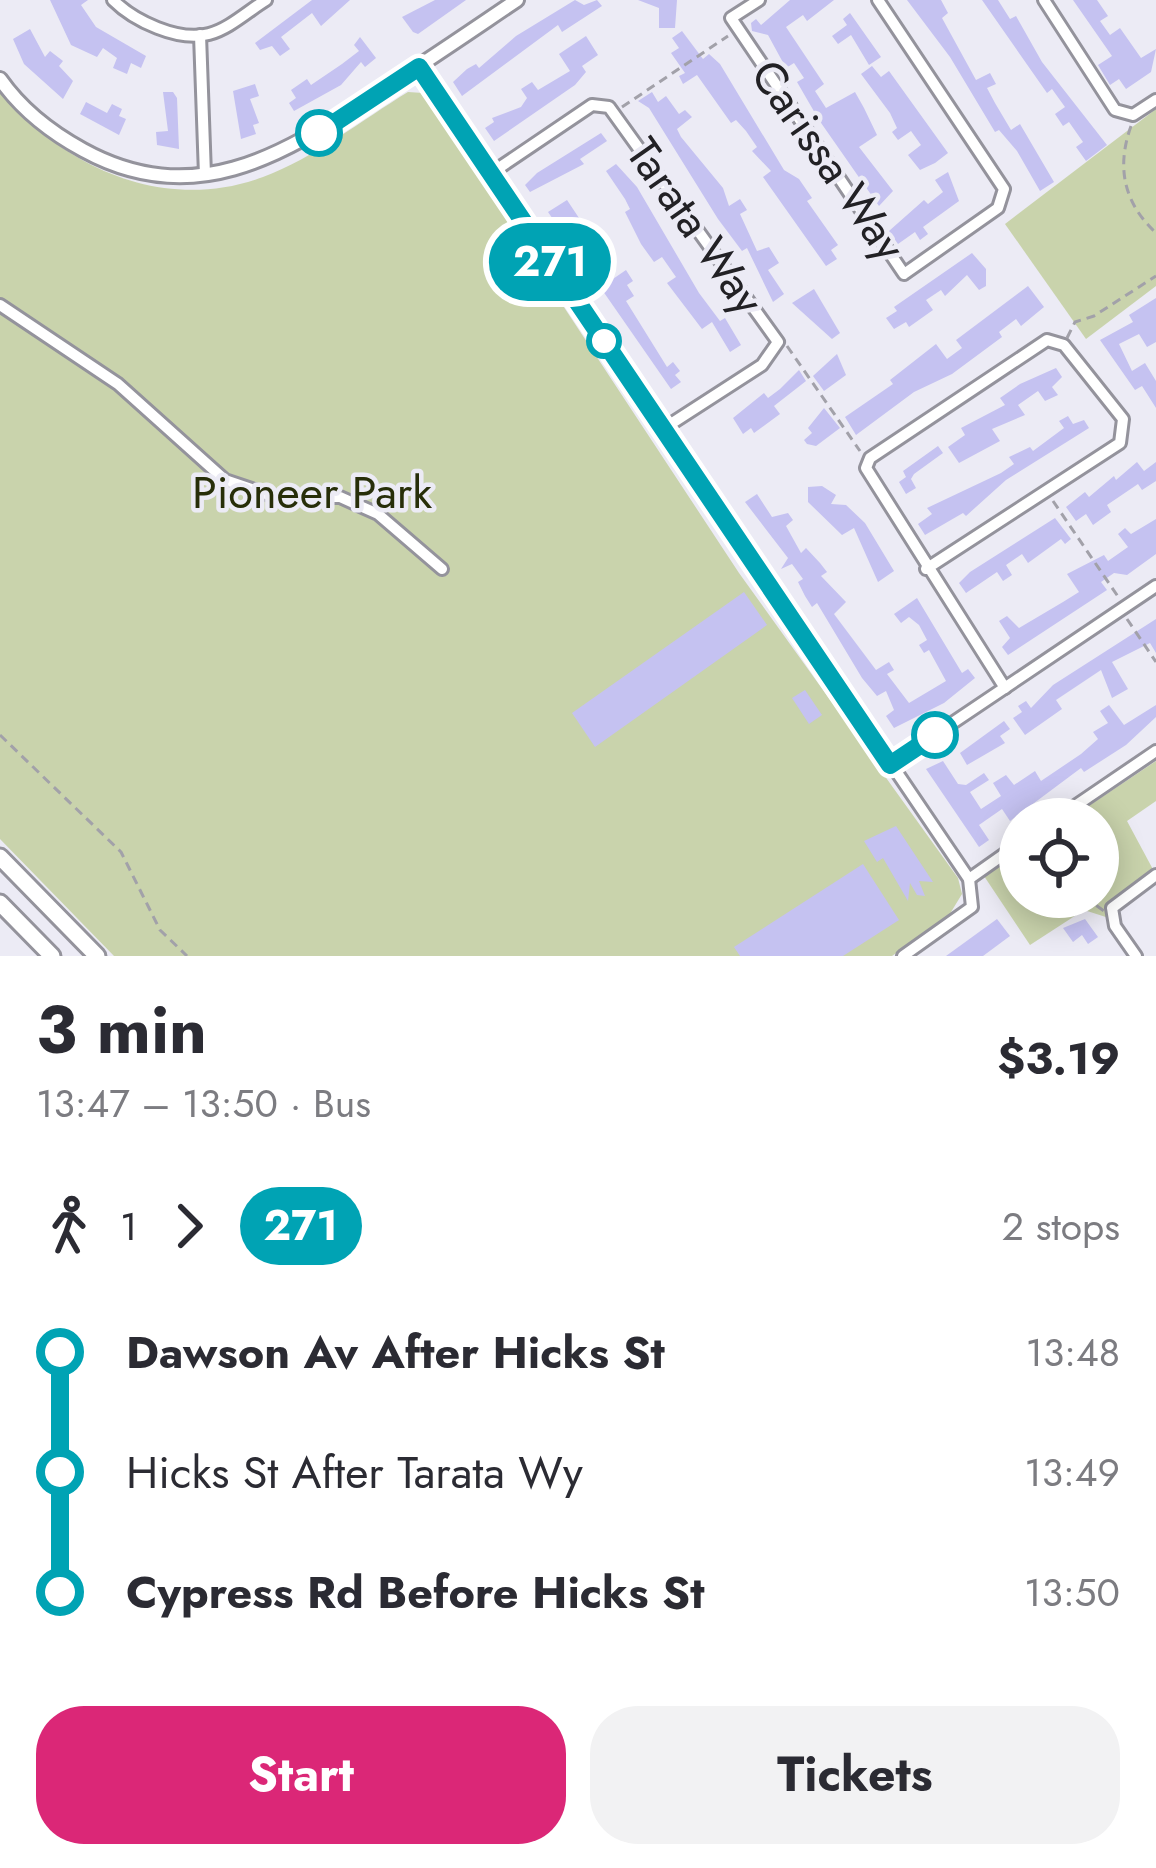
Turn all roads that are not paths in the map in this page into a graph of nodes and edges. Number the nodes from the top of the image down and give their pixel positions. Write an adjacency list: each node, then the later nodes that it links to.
1 (113, 0): 7 (street)
2 (266, 0): 7 (street)
3 (517, 0): 8 (main road)
4 (759, 0): 5 (street, Carissa Way)
5 (878, 0)
6 (1044, 0): 10 (street)
7 (200, 35): 12 (street)
8 (419, 67): 11 (street); 12 (main road)
9 (0, 79): 12 (main road)
10 (1156, 100)
11 (490, 174): 14 (street); 14 (street, Tarata Way)
12 (205, 175)
13 (0, 305): 15 (street)
14 (663, 430): 20 (street)
15 (442, 569)
16 (926, 569): 16 (street); 18 (street)
17 (1156, 586): 18 (street)
18 (1005, 688): 20 (street)
19 (1156, 751): 21 (street)
20 (890, 765): 25 (street)
21 (1087, 798)
22 (0, 856): 28 (highway)
23 (999, 858): 25 (street)
24 (1156, 875): 30 (street)
25 (969, 879): 29 (street)
26 (0, 903): 27 (highway)
27 (52, 956)
28 (98, 956)
29 (903, 956)
30 (1136, 956)

